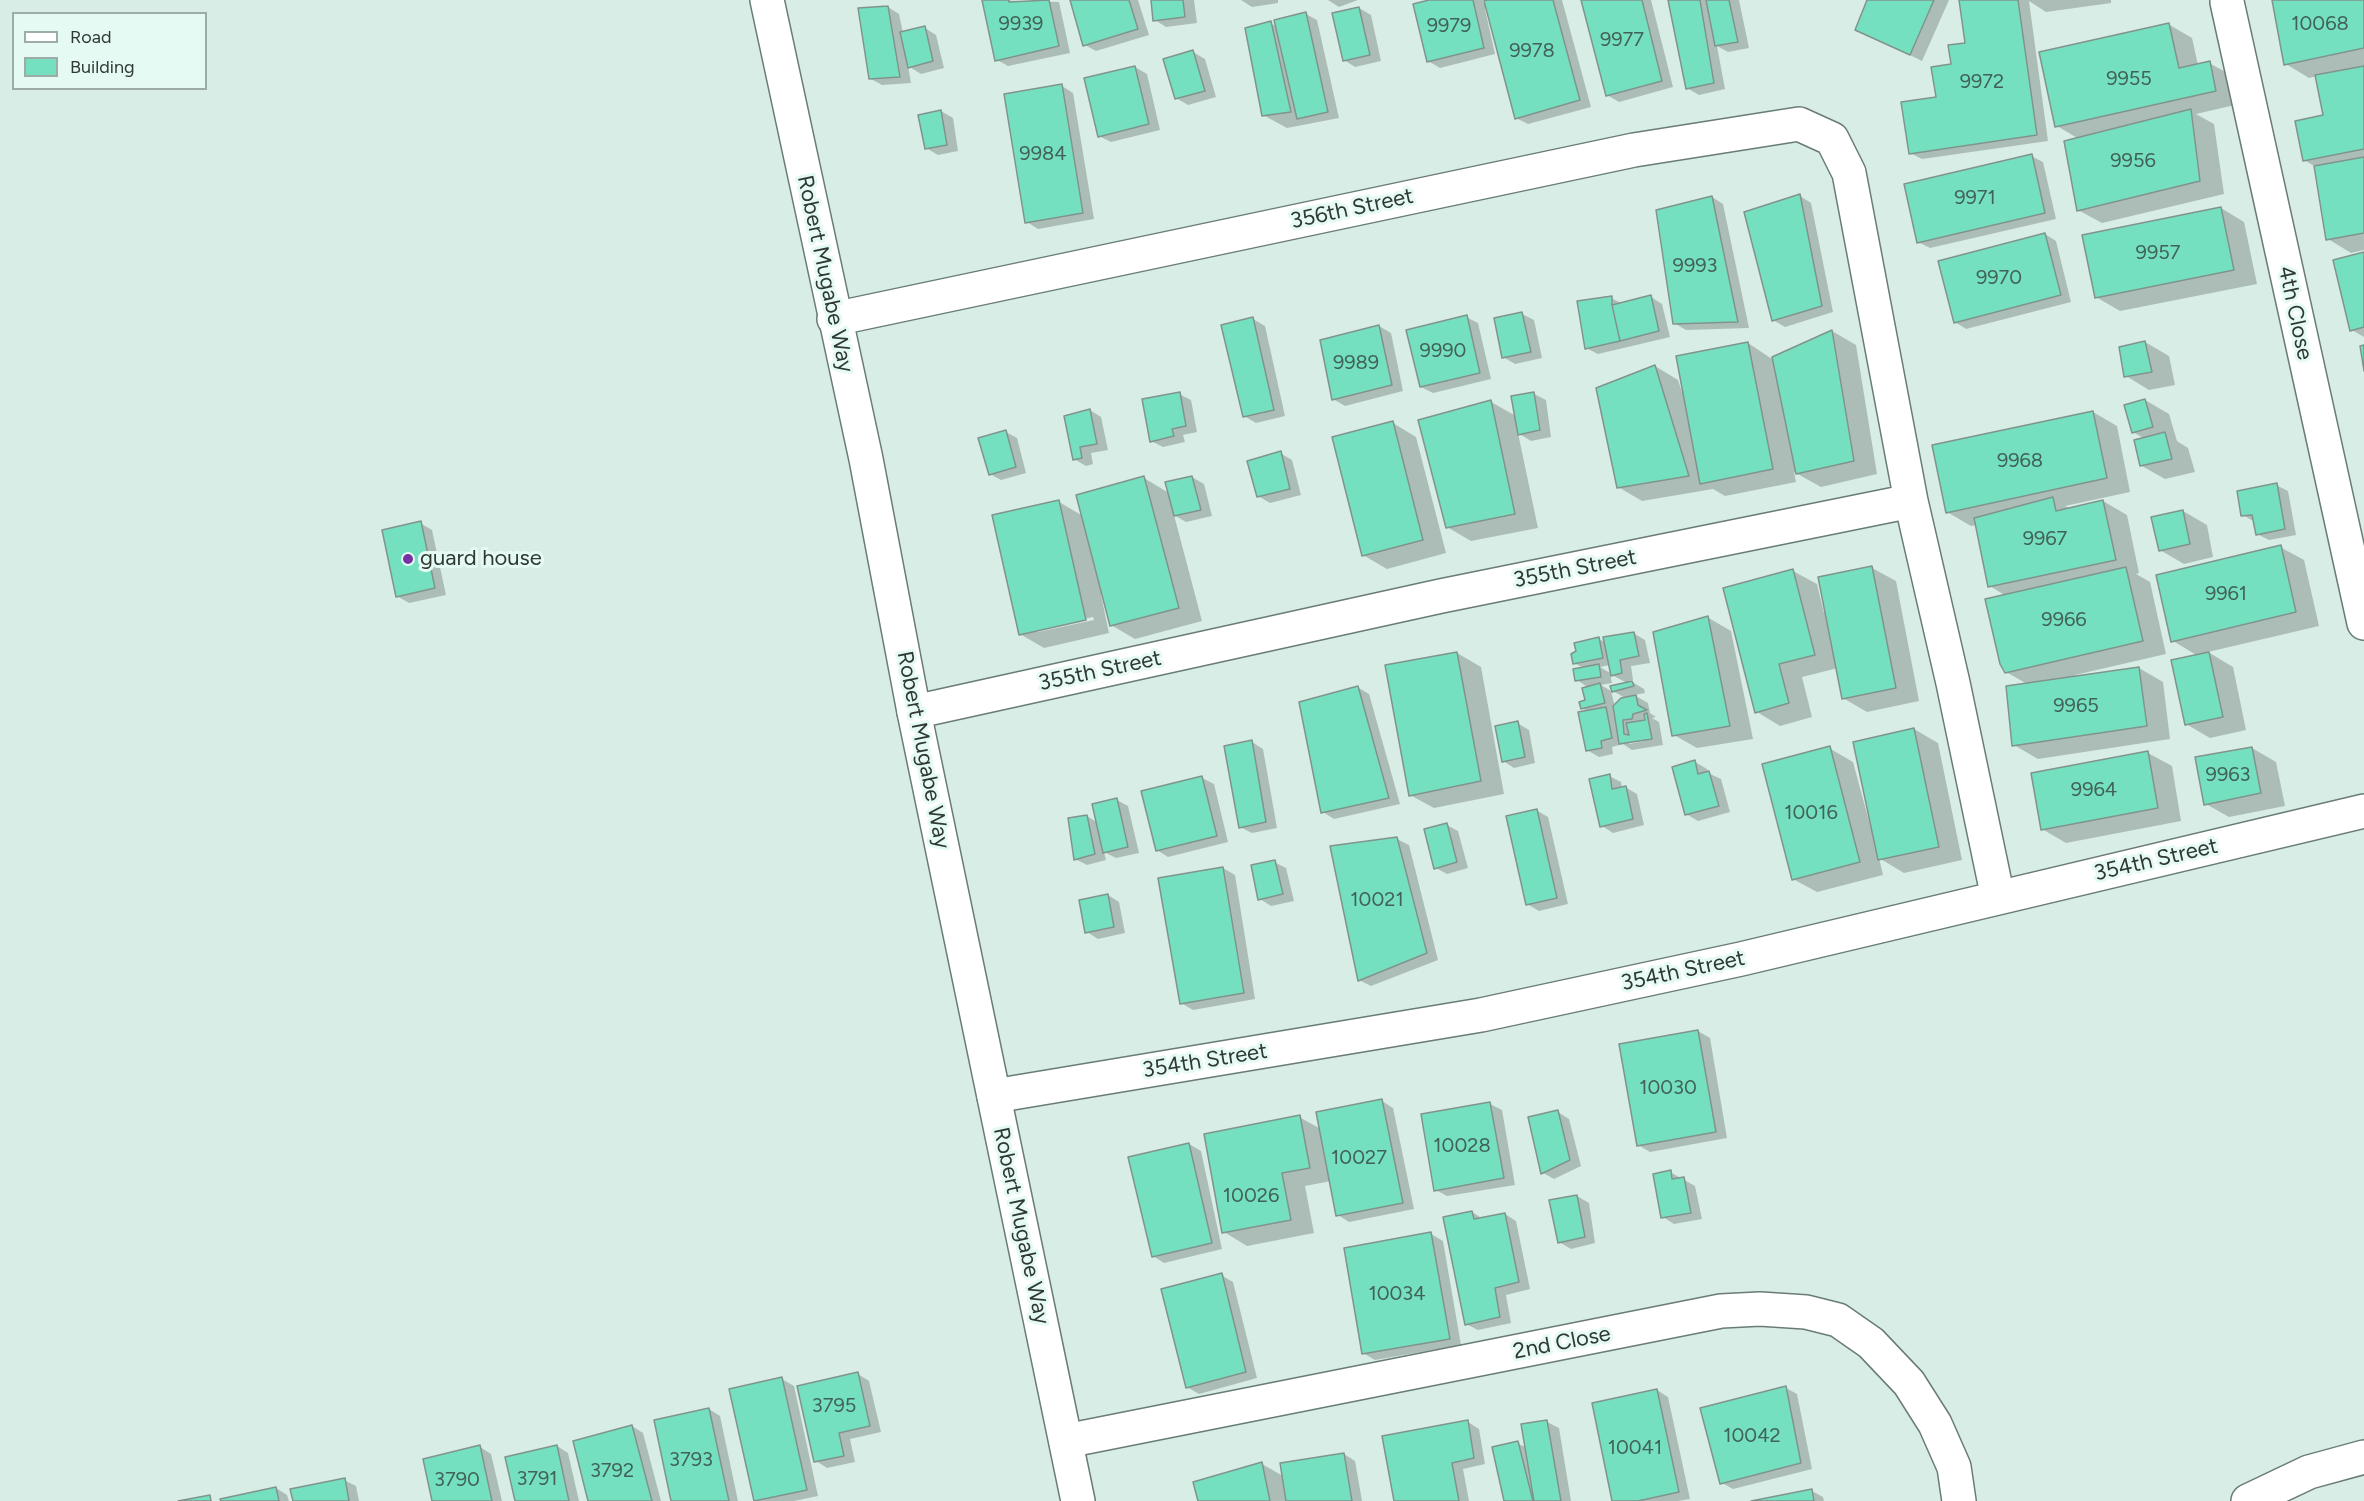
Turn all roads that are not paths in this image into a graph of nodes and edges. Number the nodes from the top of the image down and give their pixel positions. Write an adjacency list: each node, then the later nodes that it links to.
1 (767, 0): 3 (street, Robert Mugabe Way)
2 (2227, 2): 5 (street, 4th Close)
3 (834, 319): 4 (street, 356th Street); 6 (street, Robert Mugabe Way)
4 (1911, 501): 6 (street, 355th Street); 8 (street)
5 (2364, 623)
6 (914, 712): 9 (street, Robert Mugabe Way)
7 (2364, 811): 8 (street, 354th Street)
8 (1998, 898): 9 (street, 354th Street)
9 (994, 1096): 10 (street, Robert Mugabe Way)
10 (1066, 1441): 12 (street, Robert Mugabe Way); 13 (street, 2nd Close)
11 (2364, 1457): 14 (street)
12 (1078, 1501)
13 (1959, 1501)
14 (2248, 1501)

